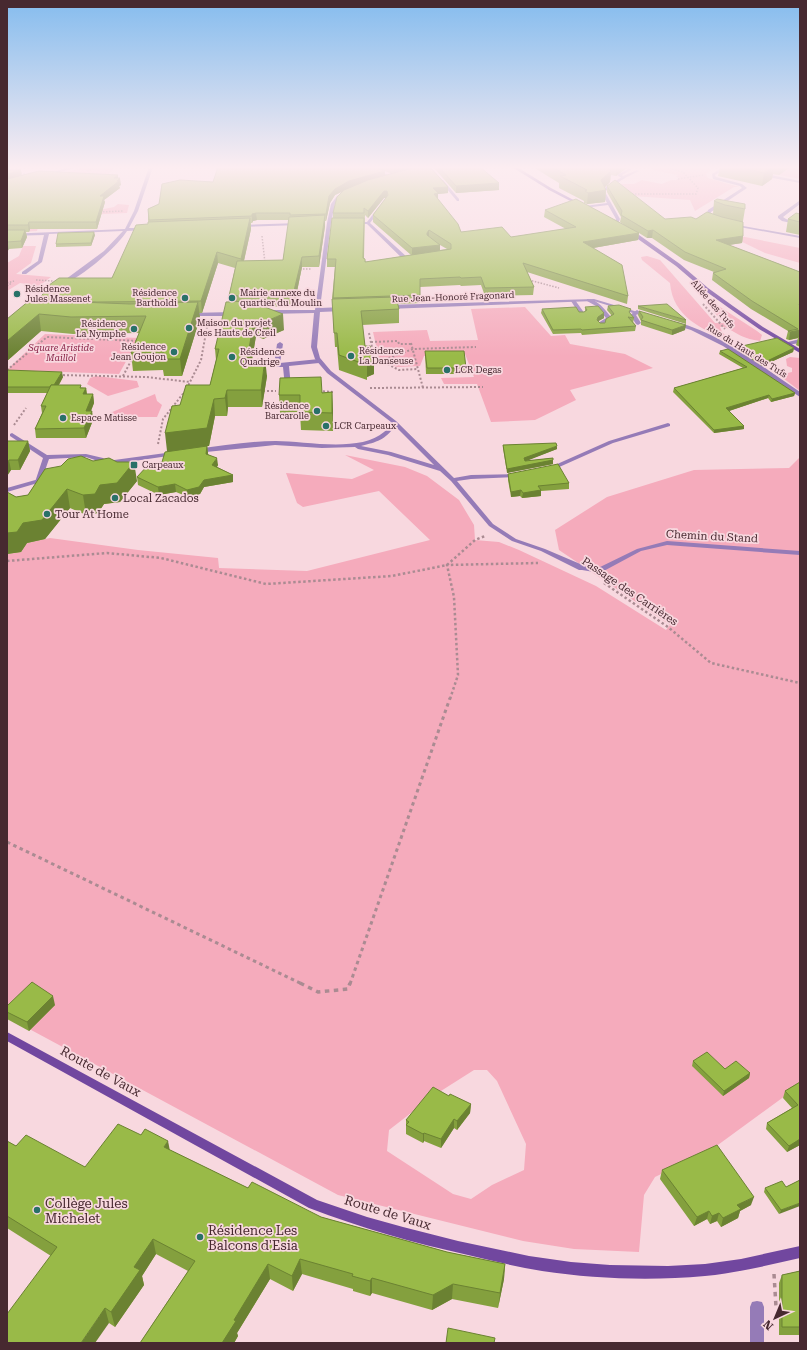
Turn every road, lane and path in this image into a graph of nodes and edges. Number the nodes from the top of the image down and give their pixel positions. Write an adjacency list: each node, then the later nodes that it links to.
1 (127, 230): 6 (street); 18 (street)
2 (328, 230): 13 (street)
3 (375, 230): 10 (street)
4 (628, 230): 43 (main road)
5 (763, 230): 9 (street)
6 (47, 233): 7 (street); 14 (street)
7 (7, 235)
8 (262, 235): 11 (path)
9 (800, 237)
10 (414, 259)
11 (265, 269)
12 (300, 269): 13 (path)
13 (323, 269): 27 (street)
14 (24, 273)
15 (31, 280): 18 (path)
16 (528, 280): 21 (path)
17 (14, 281): 19 (path)
18 (66, 282): 20 (street)
19 (7, 286)
20 (60, 286)
21 (562, 289)
22 (589, 300): 24 (street, Rue Jean-Honoré Fragonard); 28 (street); 37 (street)
23 (700, 300): 39 (path, Allée des Tufs)
24 (573, 301): 25 (street, Rue Jean-Honoré Fragonard); 32 (street)
25 (385, 307)
26 (346, 308): 27 (street)
27 (318, 310): 30 (street); 49 (street)
28 (637, 312): 34 (street); 35 (street)
29 (238, 313): 31 (street)
30 (262, 313)
31 (214, 314): 33 (street); 56 (path)
32 (582, 314)
33 (179, 316)
34 (653, 318)
35 (638, 323)
36 (674, 323): 65 (street, Rue du Haut des Tufs)
37 (603, 325)
38 (369, 333): 41 (path)
39 (729, 334)
40 (800, 341): 43 (street)
41 (371, 342): 46 (path); 50 (path)
42 (280, 344): 51 (street)
43 (787, 344): 47 (main road)
44 (476, 347): 46 (path)
45 (137, 348): 53 (path)
46 (413, 349): 50 (path); 52 (path)
47 (800, 351)
48 (134, 355): 55 (path)
49 (319, 361): 51 (street); 61 (street, Passage des Carrières)
50 (381, 361): 52 (path)
51 (286, 365): 63 (street)
52 (418, 369): 58 (path)
53 (7, 370)
54 (52, 374): 55 (path)
55 (123, 376): 56 (path)
56 (190, 382): 59 (path)
57 (483, 387): 58 (path)
58 (423, 388): 61 (path)
59 (186, 390): 60 (path); 74 (path)
60 (194, 390)
61 (352, 390): 64 (path); 67 (street, Passage des Carrières)
62 (257, 391): 63 (path)
63 (288, 391)
64 (317, 391)
65 (800, 396)
66 (26, 408): 69 (path)
67 (394, 422): 70 (street); 77 (street, Passage des Carrières)
68 (668, 425): 78 (street)
69 (12, 435): 73 (street)
70 (347, 446): 71 (street); 77 (street)
71 (193, 452)
72 (177, 454): 74 (street)
73 (46, 457): 75 (street); 82 (street)
74 (154, 457): 75 (street)
75 (107, 463): 76 (street)
76 (96, 464)
77 (442, 469): 81 (street, Passage des Carrières)
78 (540, 470)
79 (526, 473): 81 (street)
80 (50, 478): 82 (street)
81 (453, 480): 84 (street, Passage des Carrières)
82 (38, 482): 83 (street)
83 (7, 490)
84 (497, 530): 87 (street, Passage des Carrières); 88 (path)
85 (800, 553): 89 (street, Chemin du Stand)
86 (7, 561): 88 (path)
87 (567, 562): 88 (path); 89 (street, Passage des Carrières)
88 (447, 565): 91 (path)
89 (582, 568): 90 (path, Passage des Carrières)
90 (800, 683)
91 (7, 842)
92 (7, 1036): 94 (main road, Route de Vaux)
93 (800, 1252): 94 (main road, Route de Vaux)
94 (773, 1258): 96 (path)
95 (757, 1307): 97 (street)
96 (776, 1315)
97 (757, 1343)

